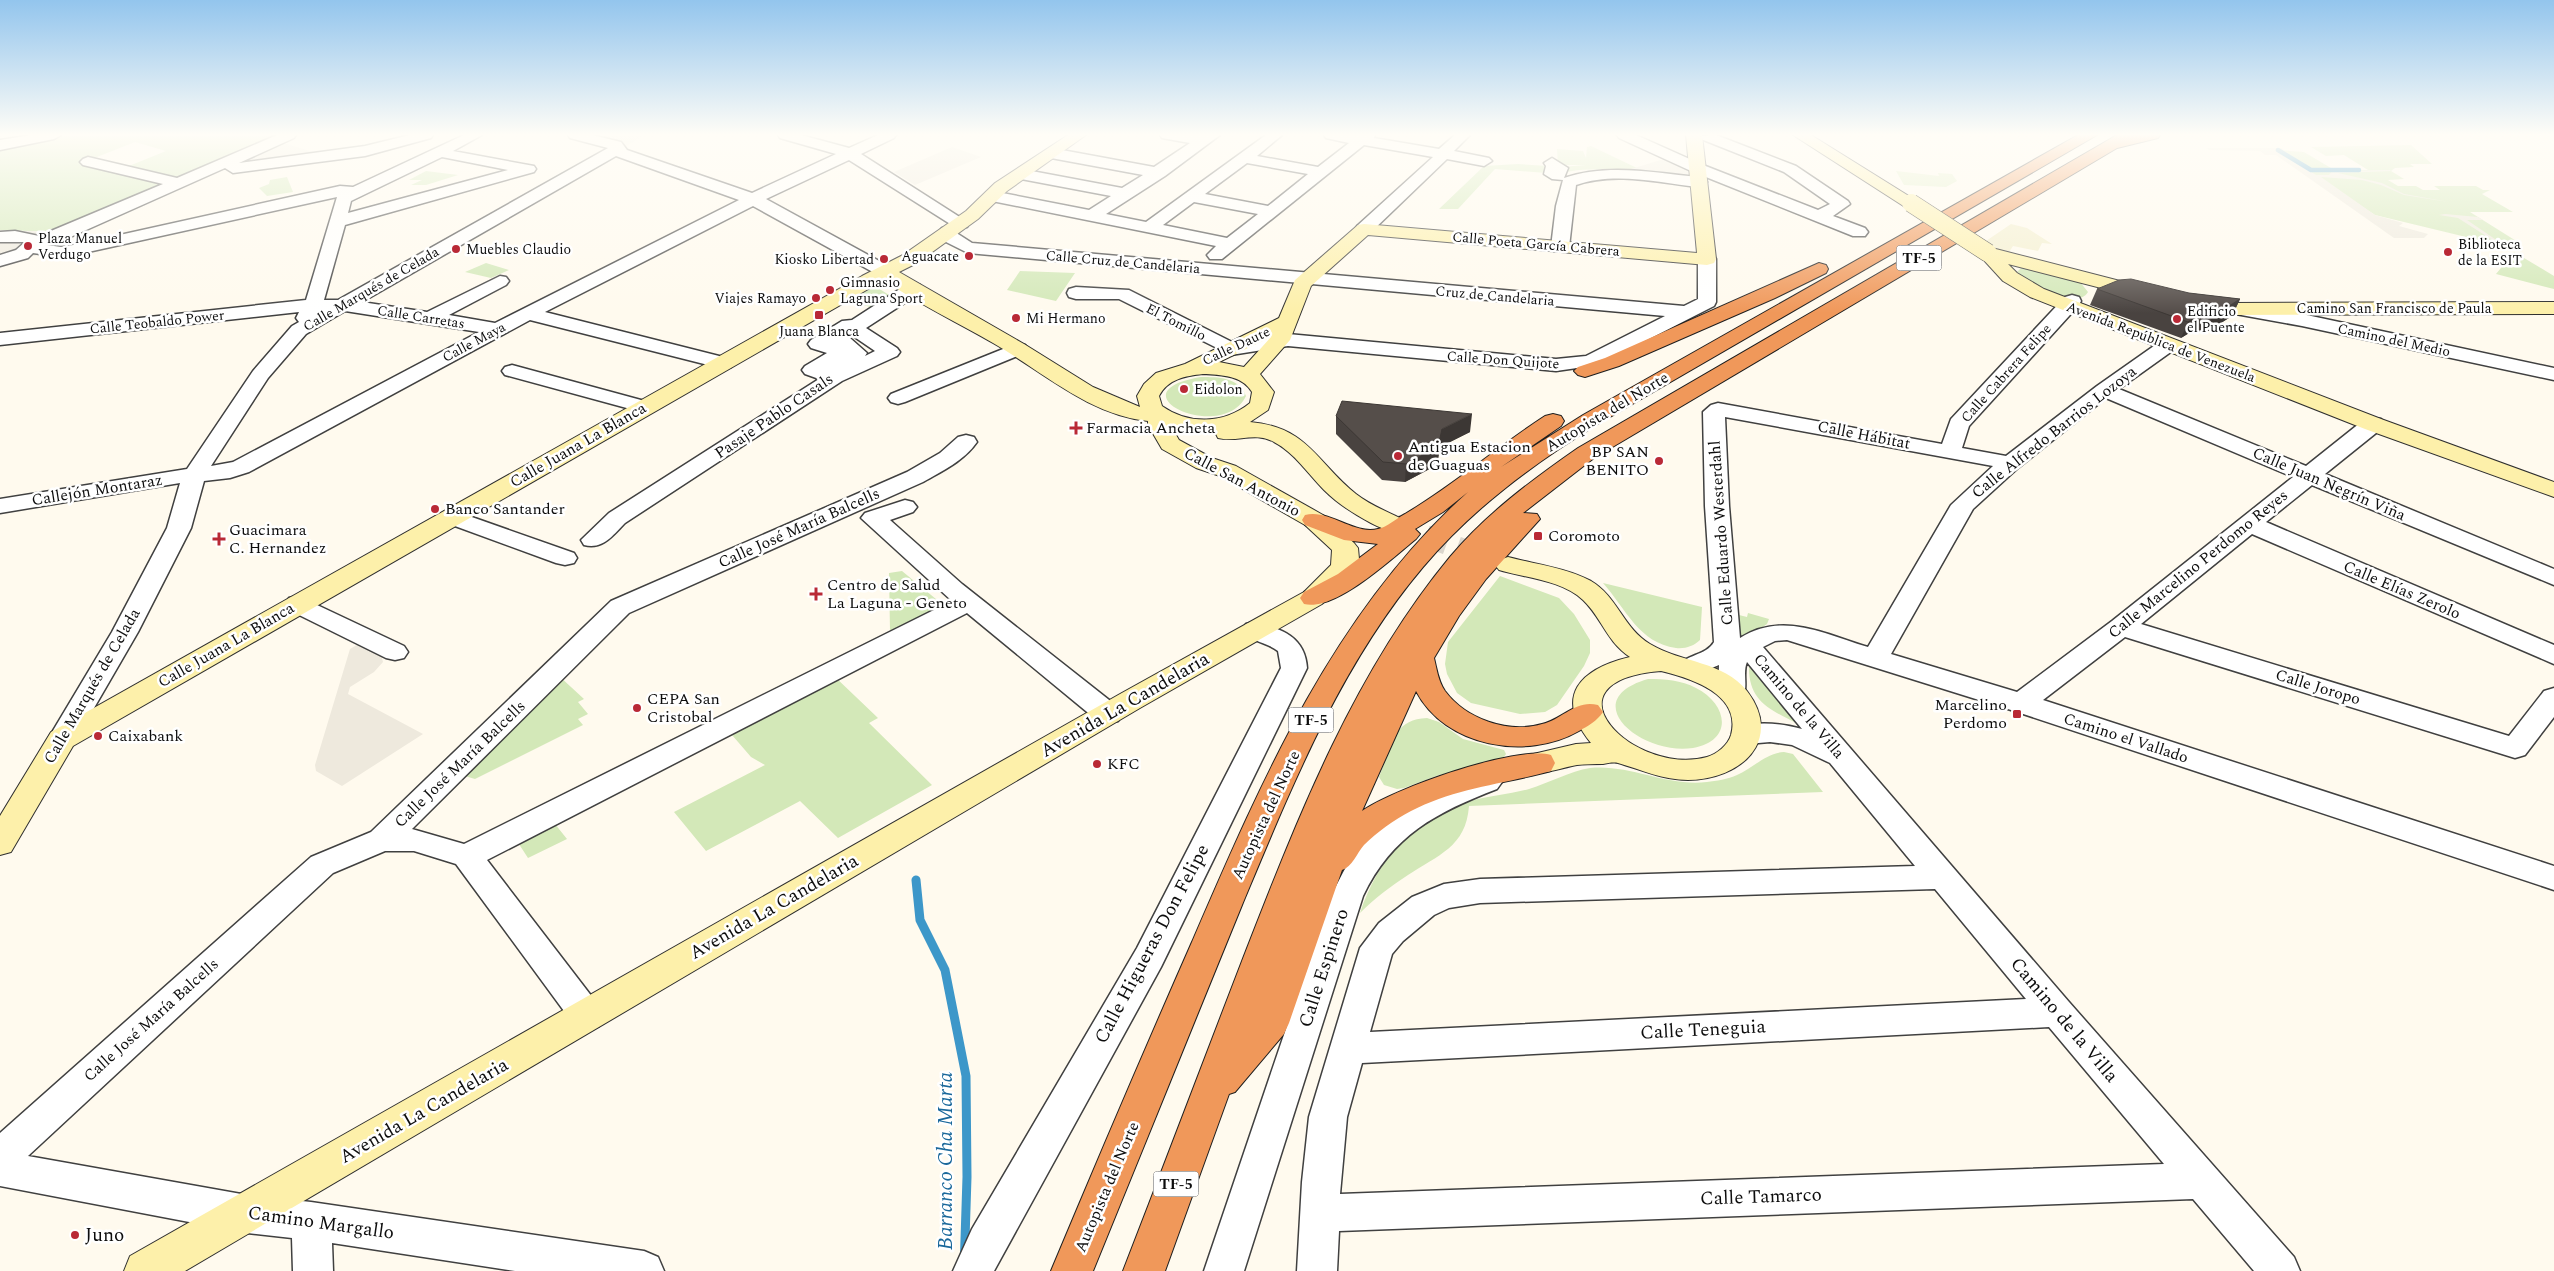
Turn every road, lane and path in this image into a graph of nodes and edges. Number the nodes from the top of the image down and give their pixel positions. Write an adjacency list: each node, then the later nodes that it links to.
1 (153, 194): 33 (street)
2 (335, 194): 33 (street)
3 (345, 194): 25 (street)
4 (436, 194): 25 (street)
5 (536, 194): 52 (street, Calle Marqués de Celada)
6 (739, 194): 21 (street, Calle San Antonio)
7 (763, 194): 21 (street, Calle Maya)
8 (908, 194): 26 (street, Calle Cruz de Candelaria)
9 (1127, 194): 23 (street)
10 (1292, 194): 22 (street)
11 (1402, 194): 28 (street, Calle Daute)
12 (1566, 194): 34 (street)
13 (1701, 194): 36 (street)
14 (1764, 194): 24 (street)
15 (1828, 194): 24 (street)
16 (1896, 194): 35 (street, Avenida República de Venezuela, bridge)
17 (1985, 194): 31 (highway, Autopista del Norte / TF-5)
18 (2026, 194): 73 (highway, Autopista del Norte / TF-5)
19 (992, 196): 23 (street); 26 (street, Calle Juana La Blanca)
20 (1191, 196): 22 (street); 27 (street)
21 (753, 199): 42 (street, Calle San Antonio); 55 (street, Calle Maya)
22 (1271, 211): 32 (street)
23 (1093, 215): 27 (street)
24 (1820, 216): 29 (street)
25 (339, 221): 51 (street)
26 (955, 227): 38 (street, Calle Cruz de Candelaria); 42 (street, Calle Juana La Blanca)
27 (1150, 227): 32 (street)
28 (1364, 229): 34 (street, Calle Poeta García Cabrera); 44 (street, Calle Daute)
29 (1859, 232)
30 (0, 237): 33 (street)
31 (1901, 242): 61 (highway, Autopista del Norte / TF-5); 74 (highway)
32 (1230, 244): 40 (street)
33 (33, 245): 37 (street)
34 (1560, 246): 36 (street, Calle Poeta García Cabrera)
35 (1988, 253): 39 (street); 41 (street, Avenida República de Venezuela)
36 (1707, 260): 54 (street, Calle Don Quijote)
37 (0, 262)
38 (1139, 264): 40 (street, Calle Cruz de Candelaria); 48 (street)
39 (2031, 264): 41 (street); 43 (street)
40 (1200, 269): 44 (street, Calle Cruz de Candelaria)
41 (2004, 271): 50 (street, Avenida República de Venezuela)
42 (886, 272): 46 (street, Calle San Antonio); 70 (street, Calle Juana La Blanca)
43 (2071, 274): 49 (street); 50 (street)
44 (1305, 280): 54 (street, Cruz de Candelaria); 59 (street, Calle Daute)
45 (500, 282): 57 (street)
46 (912, 289): 60 (street, Pasaje Pablo Casals); 68 (street, Calle San Antonio)
47 (1076, 293): 48 (street, El Tomillo)
48 (1122, 294): 69 (street, El Tomillo)
49 (2169, 299): 50 (street); 56 (street, Camino San Francisco de Paula)
50 (2076, 300): 58 (street); 58 (street, Avenida República de Venezuela); 91 (street, Calle Cabrera Felipe)
51 (313, 305): 52 (street, Calle Carretas); 63 (street); 64 (street, Calle Teobaldo Power)
52 (343, 305): 57 (street, Calle Carretas); 63 (street, Calle Marqués de Celada)
53 (2554, 308): 56 (street, Camino San Francisco de Paula)
54 (1685, 312): 66 (street, Calle Don Quijote)
55 (530, 314): 62 (street, Calle Maya); 70 (street)
56 (2299, 314): 75 (street, Camino del Medio)
57 (430, 318): 62 (street, Calle Carretas)
58 (2100, 319): 67 (street, Avenida República de Venezuela)
59 (1288, 321): 65 (street, Calle Daute); 69 (street, Calle Daute)
60 (854, 328): 77 (street, Pasaje Pablo Casals); 77 (street)
61 (1749, 328): 100 (highway); 152 (highway, Autopista del Norte / TF-5)
62 (498, 329): 94 (street, Calle Maya)
63 (299, 330): 95 (street, Calle Marqués de Celada)
64 (0, 339)
65 (1280, 340): 66 (street, Calle Don Quijote); 69 (street, Calle Don Quijote); 76 (street, Calle Daute)
66 (1311, 342): 74 (street, Calle Don Quijote)
67 (2168, 345): 80 (street, Calle Alfredo Barrios Lozoya); 86 (street, Avenida República de Venezuela)
68 (1018, 349): 78 (street, Calle San Antonio); 79 (street, Calle San Antonio); 81 (street)
69 (1231, 349): 71 (street, Calle Daute)
70 (724, 363): 83 (street, Calle Juana La Blanca)
71 (1184, 370): 76 (street); 79 (street, Calle Daute)
72 (512, 371): 83 (street)
73 (1722, 371): 117 (highway); 141 (highway, Autopista del Norte / TF-5)
74 (1585, 372)
75 (2554, 374)
76 (1247, 376): 82 (street)
77 (834, 378): 106 (street, Pasaje Pablo Casals)
78 (1065, 381): 85 (street, Calle San Antonio); 89 (street, Calle San Antonio)
79 (1156, 383): 85 (street)
80 (2104, 390): 92 (street, Calle Alfredo Barrios Lozoya); 96 (street, Calle Juan Negrín Viña)
81 (898, 398)
82 (1260, 405): 87 (street); 90 (street)
83 (646, 407): 101 (street, Calle Juana La Blanca)
84 (1718, 409): 91 (street, Calle Hábitat); 120 (street, Calle Eduardo Westerdahl)
85 (1160, 416): 87 (street); 89 (street, Calle San Antonio)
86 (2373, 424): 96 (street, Calle Marcelino Perdomo Reyes); 97 (street, Avenida República de Venezuela)
87 (1226, 426): 90 (street); 93 (street)
88 (966, 442): 132 (street, Calle José María Balcells)
89 (1170, 444): 93 (street, Calle San Antonio)
90 (1304, 452): 104 (street)
91 (1950, 452): 92 (street, Calle Hábitat)
92 (2010, 463): 118 (street, Calle Alfredo Barrios Lozoya)
93 (1221, 464): 102 (street, Calle San Antonio)
94 (230, 471): 95 (street, Calle Maya); 105 (street, Calle Marqués de Celada)
95 (194, 475): 98 (street, Callejón Montaraz); 105 (street, Calle Marqués de Celada)
96 (2308, 475): 103 (street, Calle Marcelino Perdomo Reyes); 108 (street, Calle Juan Negrín Viña)
97 (2554, 490)
98 (0, 506)
99 (905, 507): 109 (street)
100 (1434, 507): 102 (highway); 110 (highway)
101 (452, 517): 107 (street); 111 (street, Calle Juana La Blanca)
102 (1314, 520): 110 (street, Avenida La Candelaria)
103 (2250, 524): 112 (street, Calle Marcelino Perdomo Reyes); 116 (street, Calle Elías Zerolo)
104 (1395, 525)
105 (179, 528): 128 (street, Calle Marqués de Celada)
106 (594, 540)
107 (565, 558)
108 (2554, 578)
109 (961, 596): 126 (street); 134 (street)
110 (1312, 598): 113 (street, Avenida La Candelaria)
111 (298, 604): 115 (street); 128 (street, Calle Juana La Blanca)
112 (2121, 627): 123 (street, Calle Joropo); 124 (street, Calle Marcelino Perdomo Reyes)
113 (1255, 630): 126 (street, Avenida La Candelaria); 151 (street, Calle Higueras Don Felipe)
114 (1748, 646): 118 (street, Camino el Vallado); 122 (street, Camino el Vallado); 131 (street, Camino de la Villa)
115 (395, 652)
116 (2554, 655)
117 (1420, 659): 125 (highway); 137 (highway)
118 (1875, 659): 124 (street, Camino el Vallado)
119 (1660, 662): 120 (street); 121 (street); 121 (street)
120 (1690, 668): 122 (street)
121 (1609, 671): 125 (street)
122 (1732, 692): 127 (street)
123 (2554, 697)
124 (2021, 703): 136 (street, Camino el Vallado)
125 (1588, 712): 129 (street)
126 (1108, 714): 139 (street, Avenida La Candelaria)
127 (1747, 734): 129 (street); 131 (street, Camino de la Villa)
128 (62, 739): 133 (street, Calle Marqués de Celada)
129 (1621, 752): 130 (street)
130 (1540, 763): 137 (highway); 154 (street, Calle Espinero)
131 (1850, 767): 135 (street, Camino de la Villa)
132 (382, 840): 134 (street); 142 (street, Calle José María Balcells)
133 (0, 843)
134 (467, 856): 139 (street)
135 (1943, 877): 138 (street, Camino de la Villa); 140 (street)
136 (2554, 878)
137 (1322, 880): 141 (highway)
138 (2057, 1012): 140 (street, Calle Teneguia); 144 (street, Camino de la Villa)
139 (587, 1016): 146 (street, Avenida La Candelaria)
140 (1350, 1048): 145 (street)
141 (1209, 1096): 153 (highway, Autopista del Norte / TF-5)
142 (0, 1157)
143 (0, 1168): 146 (street, Camino Margallo)
144 (2202, 1181): 145 (street, Calle Tamarco); 156 (street, Camino de la Villa)
145 (1320, 1213): 155 (street)
146 (247, 1214): 147 (street, Camino Margallo); 148 (street, Avenida La Candelaria)
147 (311, 1221): 149 (street); 150 (street, Camino Margallo)
148 (145, 1271)
149 (312, 1271)
150 (644, 1271)
151 (973, 1271)
152 (1072, 1271)
153 (1144, 1271)
154 (1224, 1271)
155 (1317, 1271)
156 (2280, 1271)

